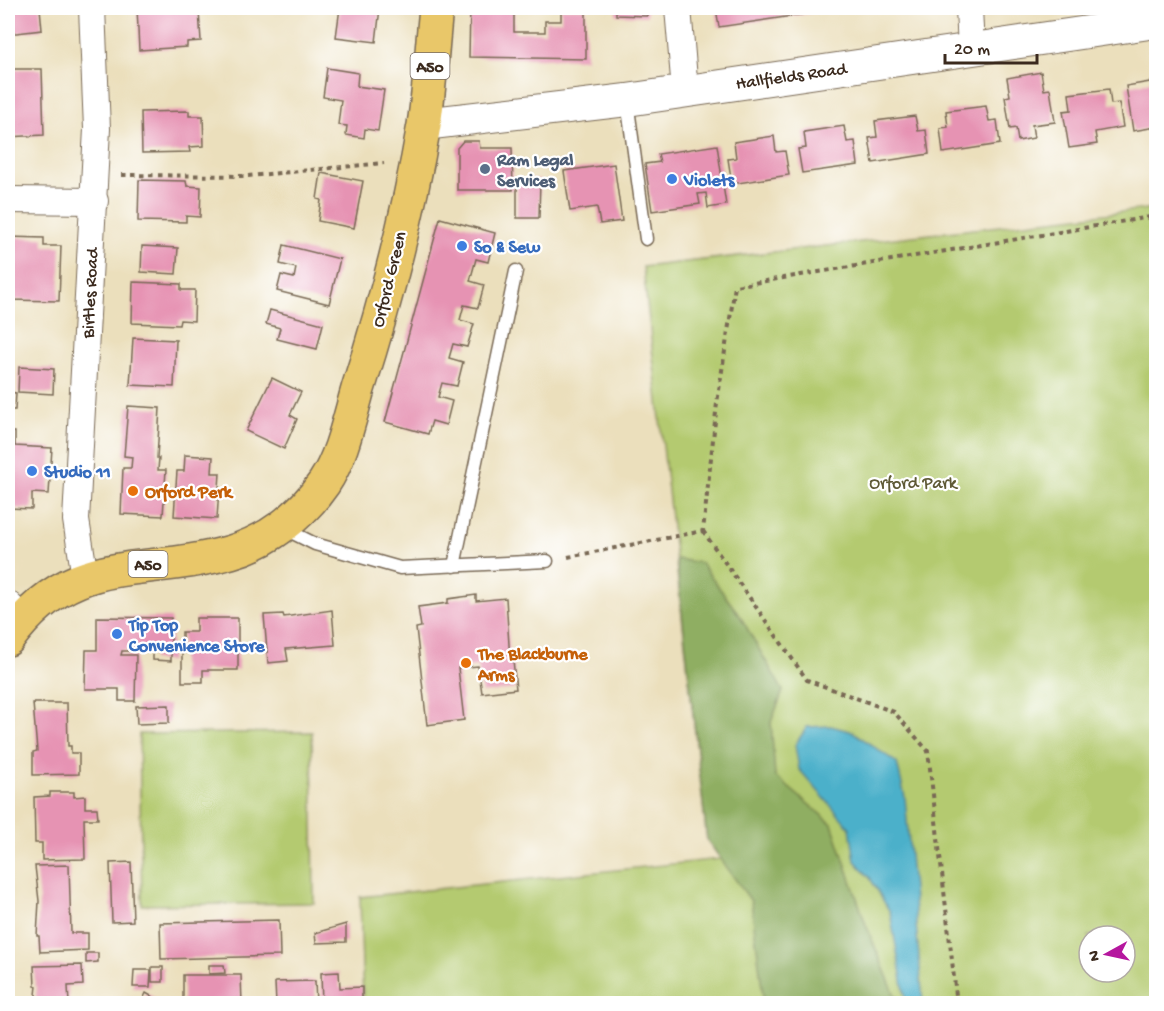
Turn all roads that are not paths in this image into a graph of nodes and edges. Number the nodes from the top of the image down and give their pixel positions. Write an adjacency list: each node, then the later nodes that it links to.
1 (92, 8): 11 (street, Birtles Road)
2 (436, 8): 9 (main road, Orford Green / A50)
3 (678, 8): 7 (street)
4 (969, 8): 6 (street)
5 (1156, 22): 6 (street, Hallfields Road)
6 (971, 49): 7 (street, Hallfields Road)
7 (685, 91): 8 (street, Hallfields Road)
8 (627, 99): 9 (street, Hallfields Road); 12 (lane)
9 (424, 124): 14 (main road, Orford Green / A50)
10 (8, 200): 11 (street)
11 (95, 201): 17 (street, Birtles Road)
12 (646, 239)
13 (516, 271): 16 (lane)
14 (281, 527): 16 (lane); 17 (main road, A50)
15 (547, 561): 16 (lane)
16 (454, 566)
17 (85, 577): 18 (main road, A50)
18 (13, 621)

